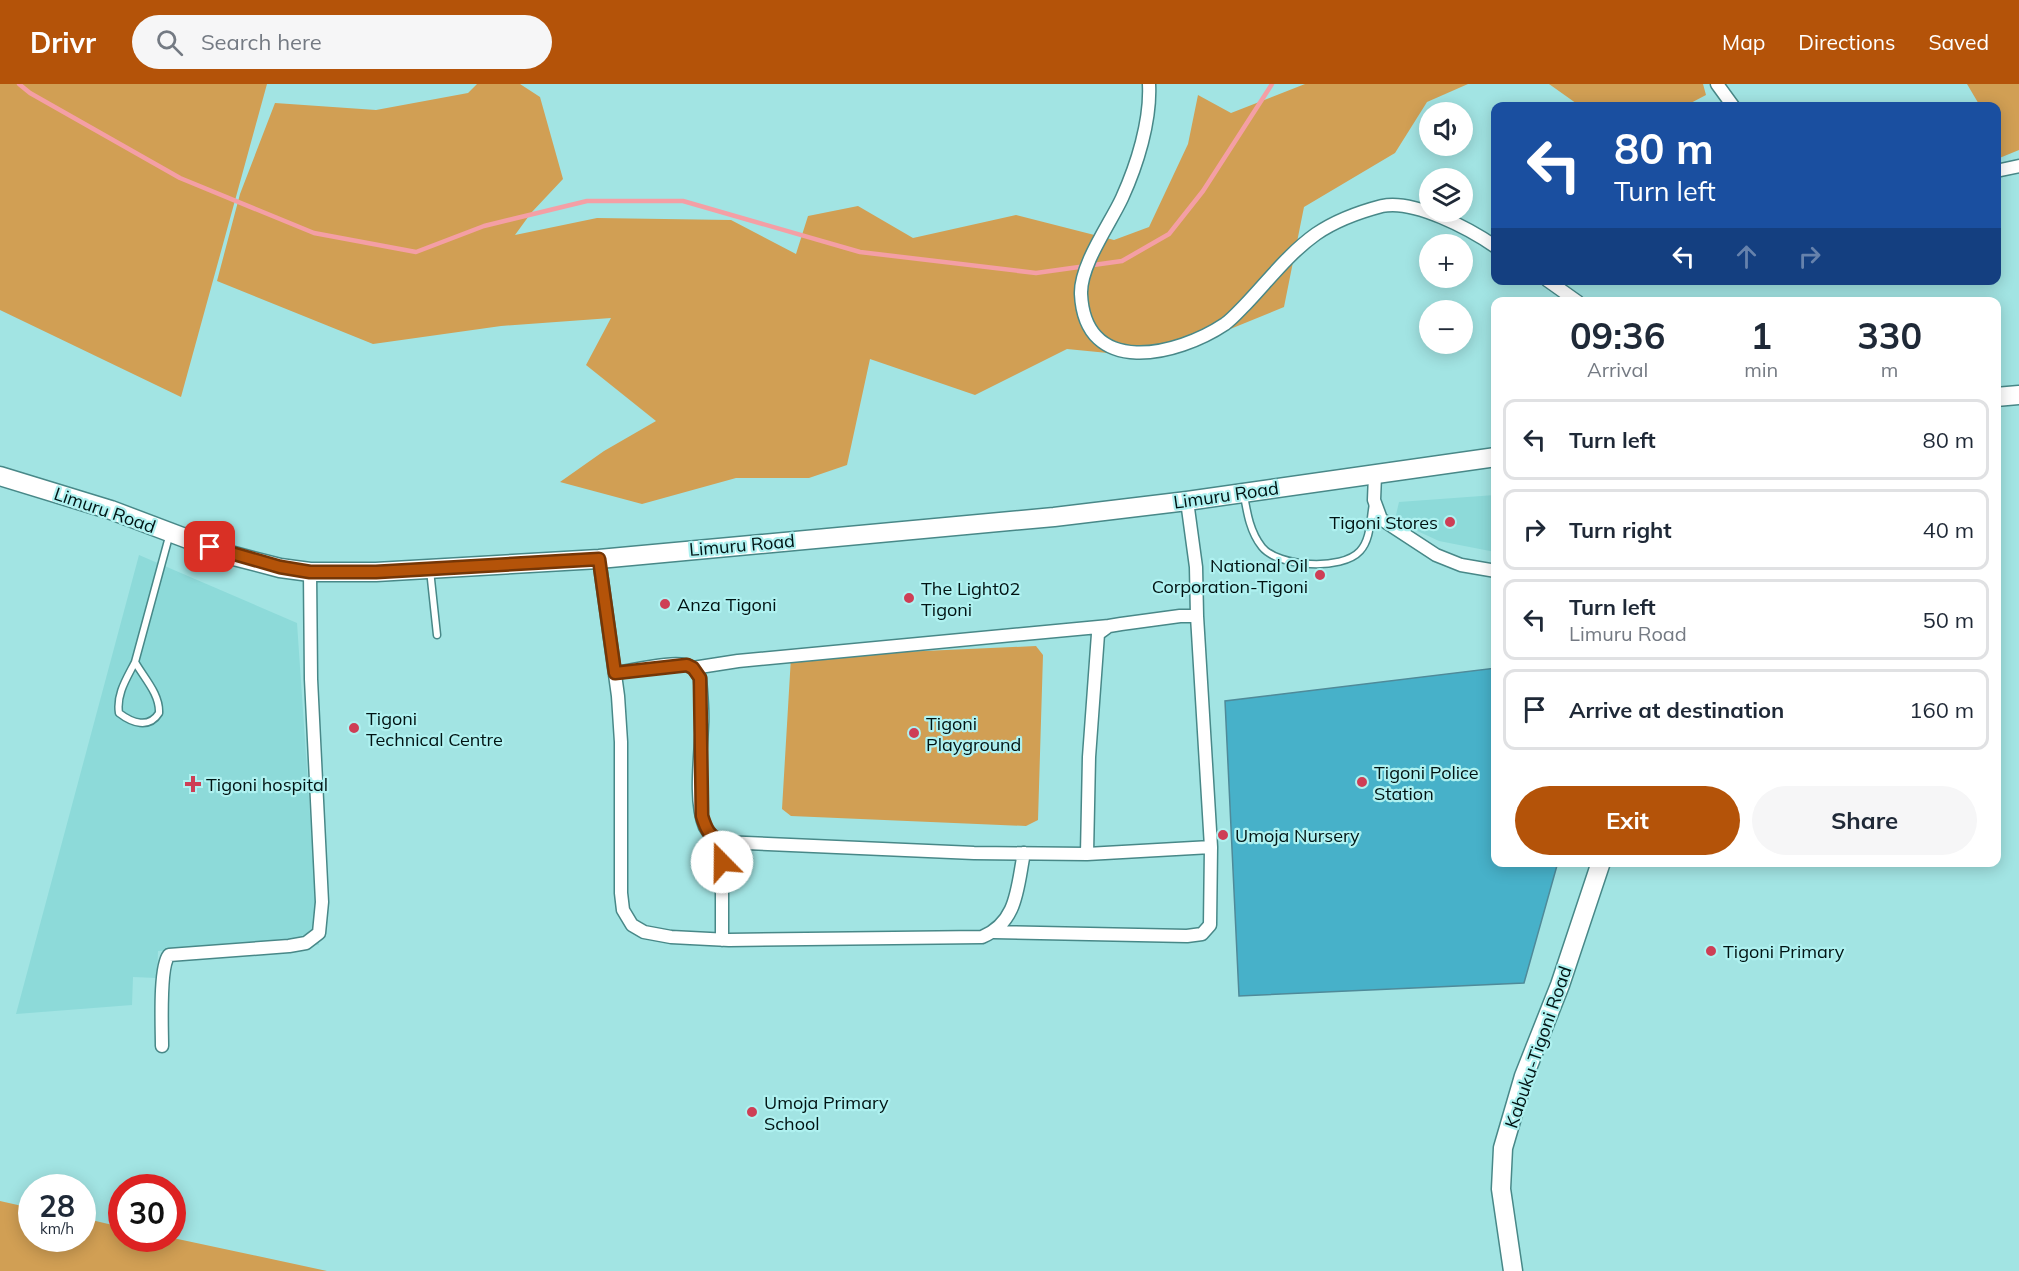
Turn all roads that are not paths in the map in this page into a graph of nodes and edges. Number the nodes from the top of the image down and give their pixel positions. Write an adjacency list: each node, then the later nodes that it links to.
1 (1149, 84): 6 (street)
2 (1717, 84): 3 (street)
3 (1730, 102)
4 (2019, 166): 5 (street)
5 (2001, 170)
6 (1491, 244)
7 (1554, 285): 8 (street)
8 (1571, 297)
9 (2019, 395): 10 (main road)
10 (2001, 397)
11 (1491, 458): 12 (main road, Limuru Road)
12 (1375, 475): 14 (main road, Limuru Road); 15 (street)
13 (0, 476): 17 (main road, Limuru Road)
14 (1244, 492): 15 (lane); 16 (main road, Limuru Road)
15 (1374, 500): 20 (street)
16 (1187, 501): 18 (main road, Limuru Road); 22 (street)
17 (170, 532): 21 (main road, Limuru Road); 25 (lane)
18 (599, 559): 19 (main road, Limuru Road); 27 (street)
19 (430, 570): 21 (main road, Limuru Road); 24 (lane)
20 (1491, 570)
21 (310, 572): 35 (street)
22 (1197, 616): 23 (street); 29 (street)
23 (1109, 626): 26 (street); 31 (street)
24 (437, 635)
25 (135, 662): 25 (lane)
26 (693, 668): 27 (street); 28 (street)
27 (615, 673): 34 (street)
28 (722, 842): 30 (street); 34 (street)
29 (1210, 847): 31 (street); 33 (street)
30 (1024, 853): 31 (street); 33 (street)
31 (1087, 854)
32 (1599, 867): 36 (main road, Kabuku-Tigoni Road)
33 (994, 932): 34 (street)
34 (722, 940)
35 (162, 1046)
36 (1513, 1271)

